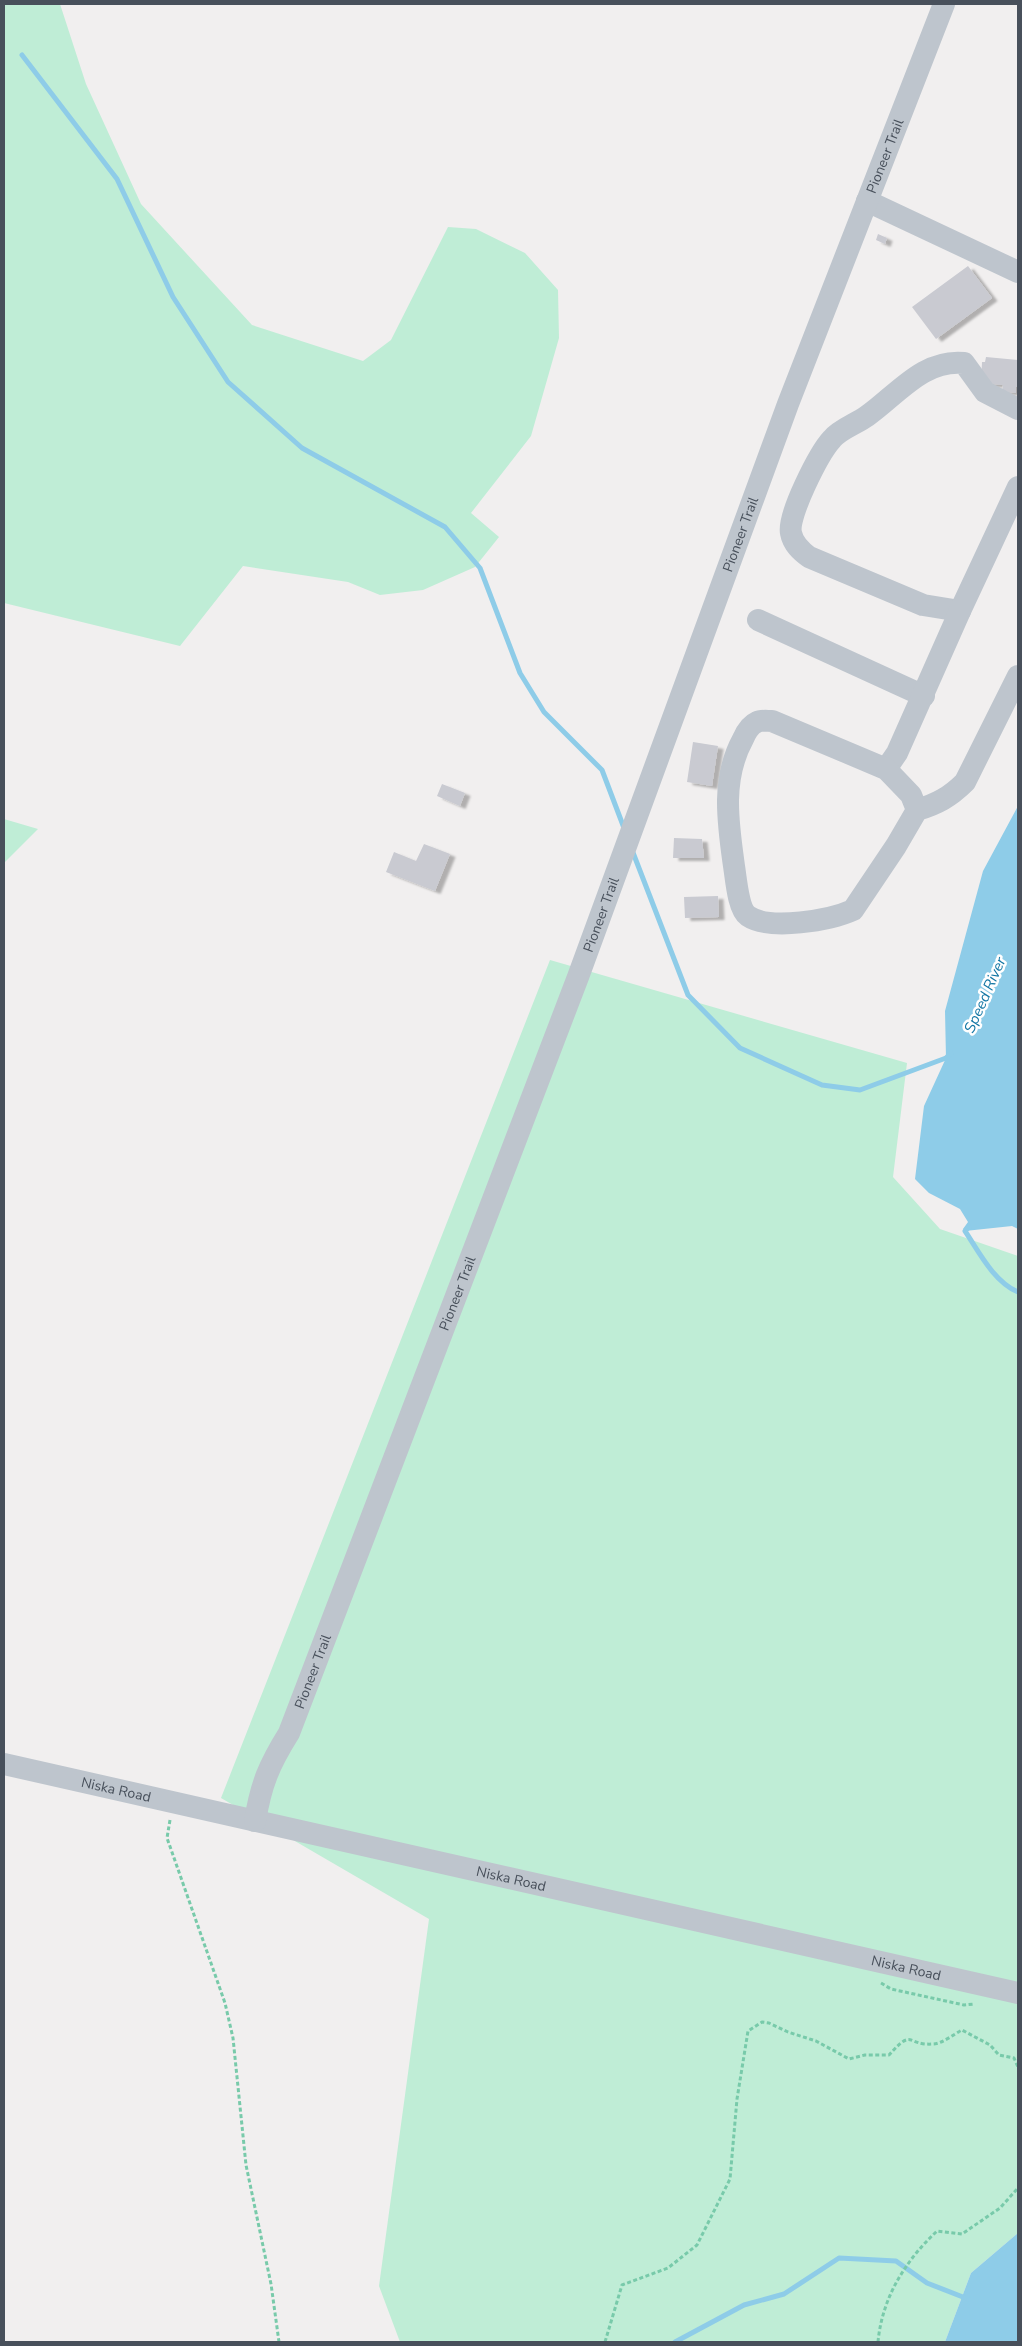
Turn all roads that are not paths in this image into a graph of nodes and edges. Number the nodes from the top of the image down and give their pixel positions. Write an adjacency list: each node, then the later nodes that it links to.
1 (944, 4): 2 (street, Pioneer Trail)
2 (867, 201): 3 (street); 13 (street, Pioneer Trail)
3 (1018, 272)
4 (1018, 409): 6 (street)
5 (1018, 487): 6 (street)
6 (960, 612): 9 (street)
7 (758, 620): 9 (street)
8 (1018, 676): 11 (street)
9 (924, 696): 10 (street)
10 (886, 769): 11 (street); 11 (street)
11 (917, 810)
12 (4, 1764): 13 (street, Niska Road)
13 (255, 1821): 14 (street, Niska Road)
14 (1018, 1993)

